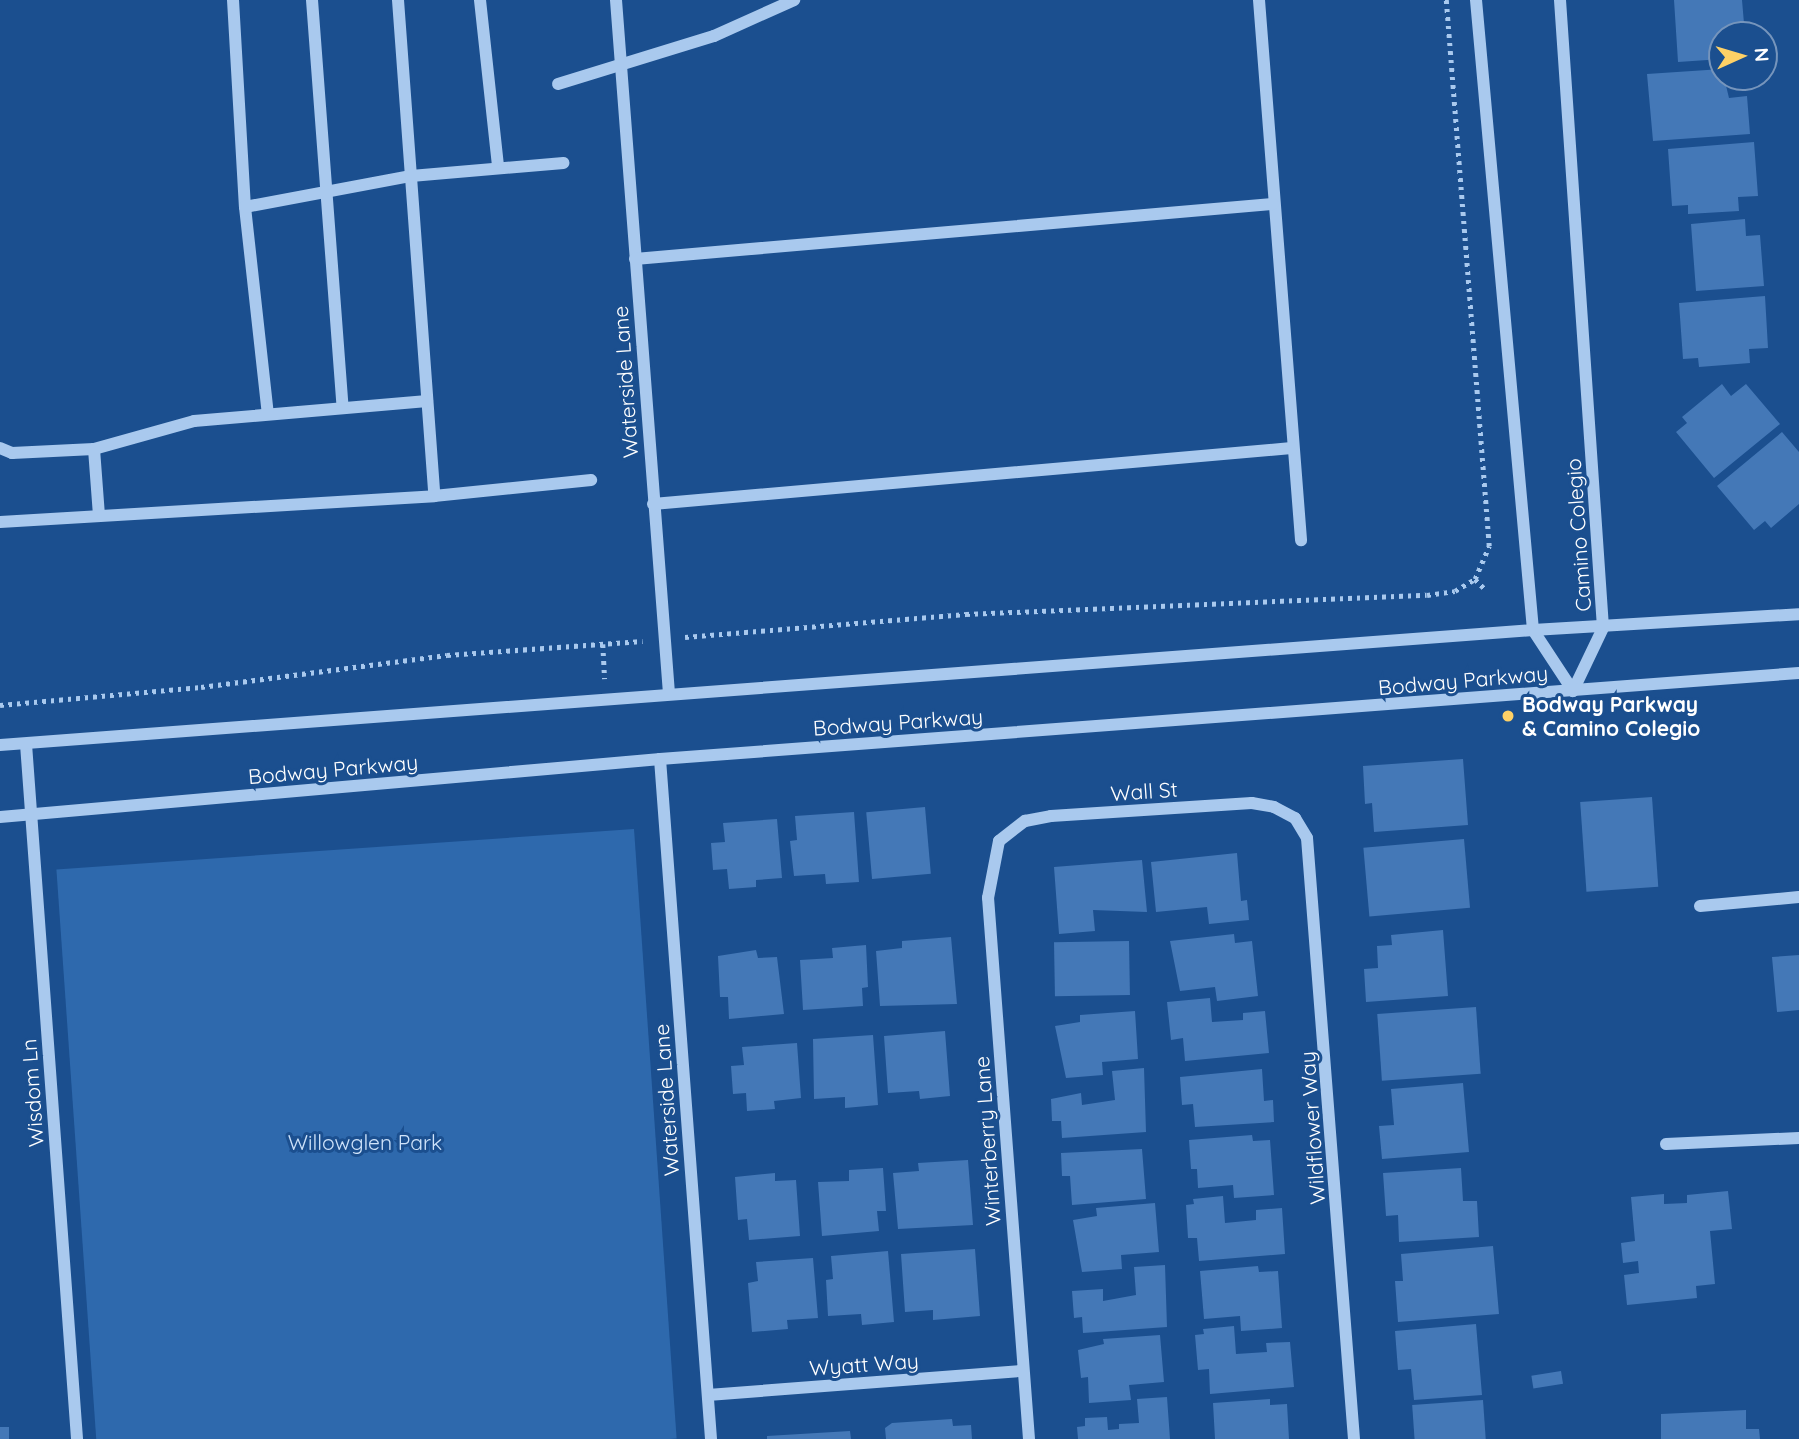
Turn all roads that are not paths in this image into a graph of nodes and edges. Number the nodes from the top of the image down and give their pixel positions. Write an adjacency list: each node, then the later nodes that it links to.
1 (233, 0): 17 (street)
2 (312, 0): 15 (street)
3 (398, 0): 14 (street)
4 (480, 0): 13 (street)
5 (616, 0): 10 (street, Waterside Lane)
6 (794, 0): 10 (street)
7 (1259, 0): 16 (street)
8 (1476, 0): 33 (street)
9 (1560, 0): 32 (street, Camino Colegio)
10 (621, 67): 11 (street); 18 (street, Waterside Lane)
11 (558, 84)
12 (563, 163): 13 (street)
13 (498, 166): 14 (street)
14 (411, 176): 15 (street); 19 (street)
15 (326, 192): 17 (street); 20 (street)
16 (1273, 204): 18 (street); 24 (street)
17 (245, 207): 21 (street)
18 (635, 259): 27 (street, Waterside Lane)
19 (427, 401): 20 (street); 26 (street)
20 (343, 408): 21 (street)
21 (268, 414): 23 (street)
22 (0, 448): 23 (street)
23 (94, 449): 28 (street)
24 (1292, 449): 27 (street); 30 (street)
25 (590, 480): 26 (street)
26 (434, 496): 28 (street)
27 (653, 504): 36 (street, Waterside Lane)
28 (99, 516): 29 (street)
29 (0, 522)
30 (1301, 540)
31 (1799, 614): 32 (street, Bodway Parkway)
32 (1604, 628): 33 (street, Bodway Parkway); 35 (street, Camino Colegio)
33 (1533, 629): 35 (street); 36 (street, Bodway Parkway)
34 (1799, 673): 35 (street, Bodway Parkway)
35 (1573, 691): 39 (street, Bodway Parkway)
36 (669, 694): 37 (street, Bodway Parkway)
37 (26, 744): 38 (street, Bodway Parkway); 40 (street, Wisdom Ln)
38 (0, 745)
39 (660, 759): 40 (street, Bodway Parkway); 49 (street, Waterside Lane)
40 (31, 815): 41 (street, Bodway Parkway); 50 (street, Wisdom Ln)
41 (0, 817)
42 (1295, 818): 43 (street, Wall St); 53 (street, Wildflower Way)
43 (999, 841): 48 (street, Winterberry Lane)
44 (1799, 897): 45 (street)
45 (1700, 906)
46 (1799, 1138): 47 (street)
47 (1666, 1144)
48 (1023, 1371): 49 (street, Wyatt Way); 52 (street, Winterberry Lane)
49 (708, 1395): 51 (street, Waterside Lane)
50 (77, 1439)
51 (711, 1439)
52 (1029, 1439)
53 (1354, 1439)

